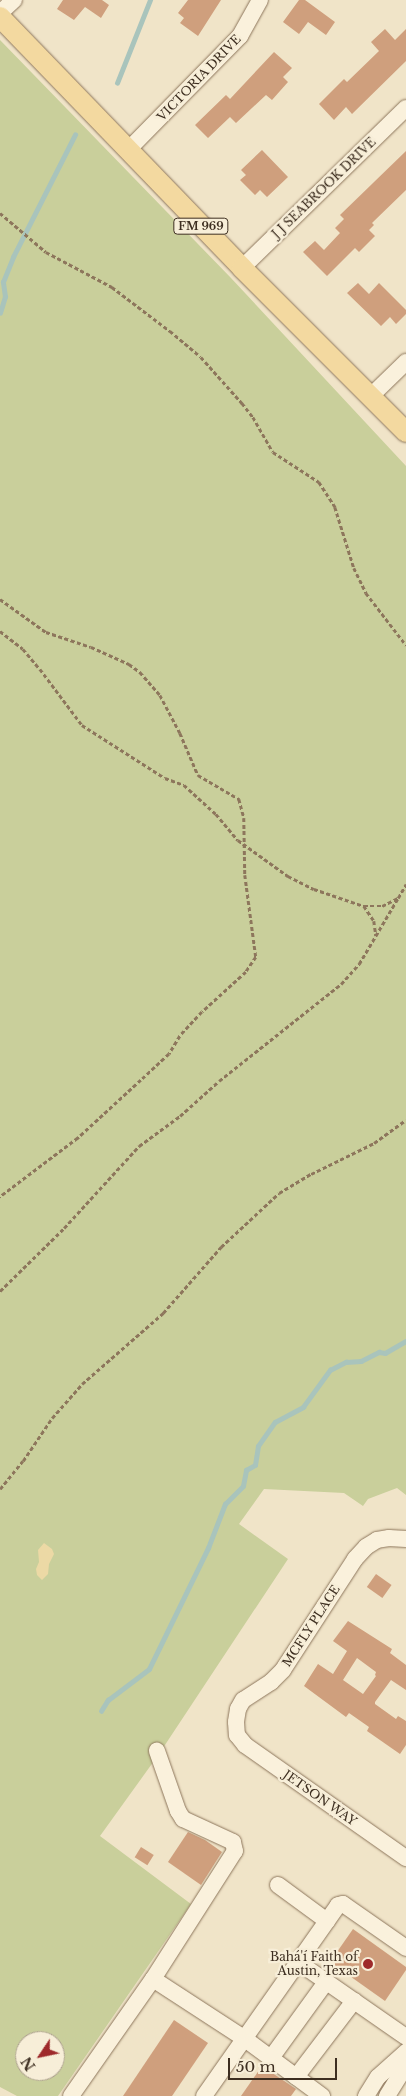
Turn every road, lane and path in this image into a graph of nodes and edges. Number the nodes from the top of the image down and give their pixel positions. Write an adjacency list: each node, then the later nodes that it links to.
1 (14, 0): 3 (street)
2 (260, 0): 6 (street, VICTORIA DRIVE)
3 (0, 13)
4 (0, 17): 6 (main road, FM 969)
5 (406, 108): 8 (street, J J SEABROOK DRIVE)
6 (128, 150): 8 (main road, FM 969)
7 (0, 213): 14 (path)
8 (242, 268): 10 (main road, FM 969)
9 (406, 362): 10 (street)
10 (371, 396): 11 (main road, FM 969)
11 (406, 432)
12 (0, 599): 15 (path)
13 (0, 631): 15 (path)
14 (406, 645)
15 (243, 844): 18 (path); 21 (path)
16 (406, 884): 17 (path)
17 (398, 898): 18 (path); 19 (path)
18 (364, 906): 19 (path)
19 (376, 936): 22 (path)
20 (406, 1120): 23 (path)
21 (0, 1197)
22 (0, 1291)
23 (0, 1489)
24 (406, 1539): 25 (street, MCFLY PLACE)
25 (237, 1735): 27 (street, JETSON WAY)
26 (157, 1750): 32 (street)
27 (406, 1858)
28 (278, 1885): 29 (street)
29 (327, 1921): 30 (street); 31 (street)
30 (406, 1948)
31 (298, 1962): 33 (street); 36 (street)
32 (153, 1979): 36 (street); 41 (street)
33 (326, 1982): 34 (street); 38 (street)
34 (354, 2001): 35 (street); 40 (street)
35 (406, 2037)
36 (245, 2039): 38 (street); 42 (street)
37 (406, 2052): 44 (street)
38 (271, 2058): 40 (street)
39 (406, 2066): 45 (street)
40 (296, 2077): 43 (street)
41 (71, 2096)
42 (204, 2096)
43 (322, 2096)
44 (366, 2096)
45 (387, 2096)

